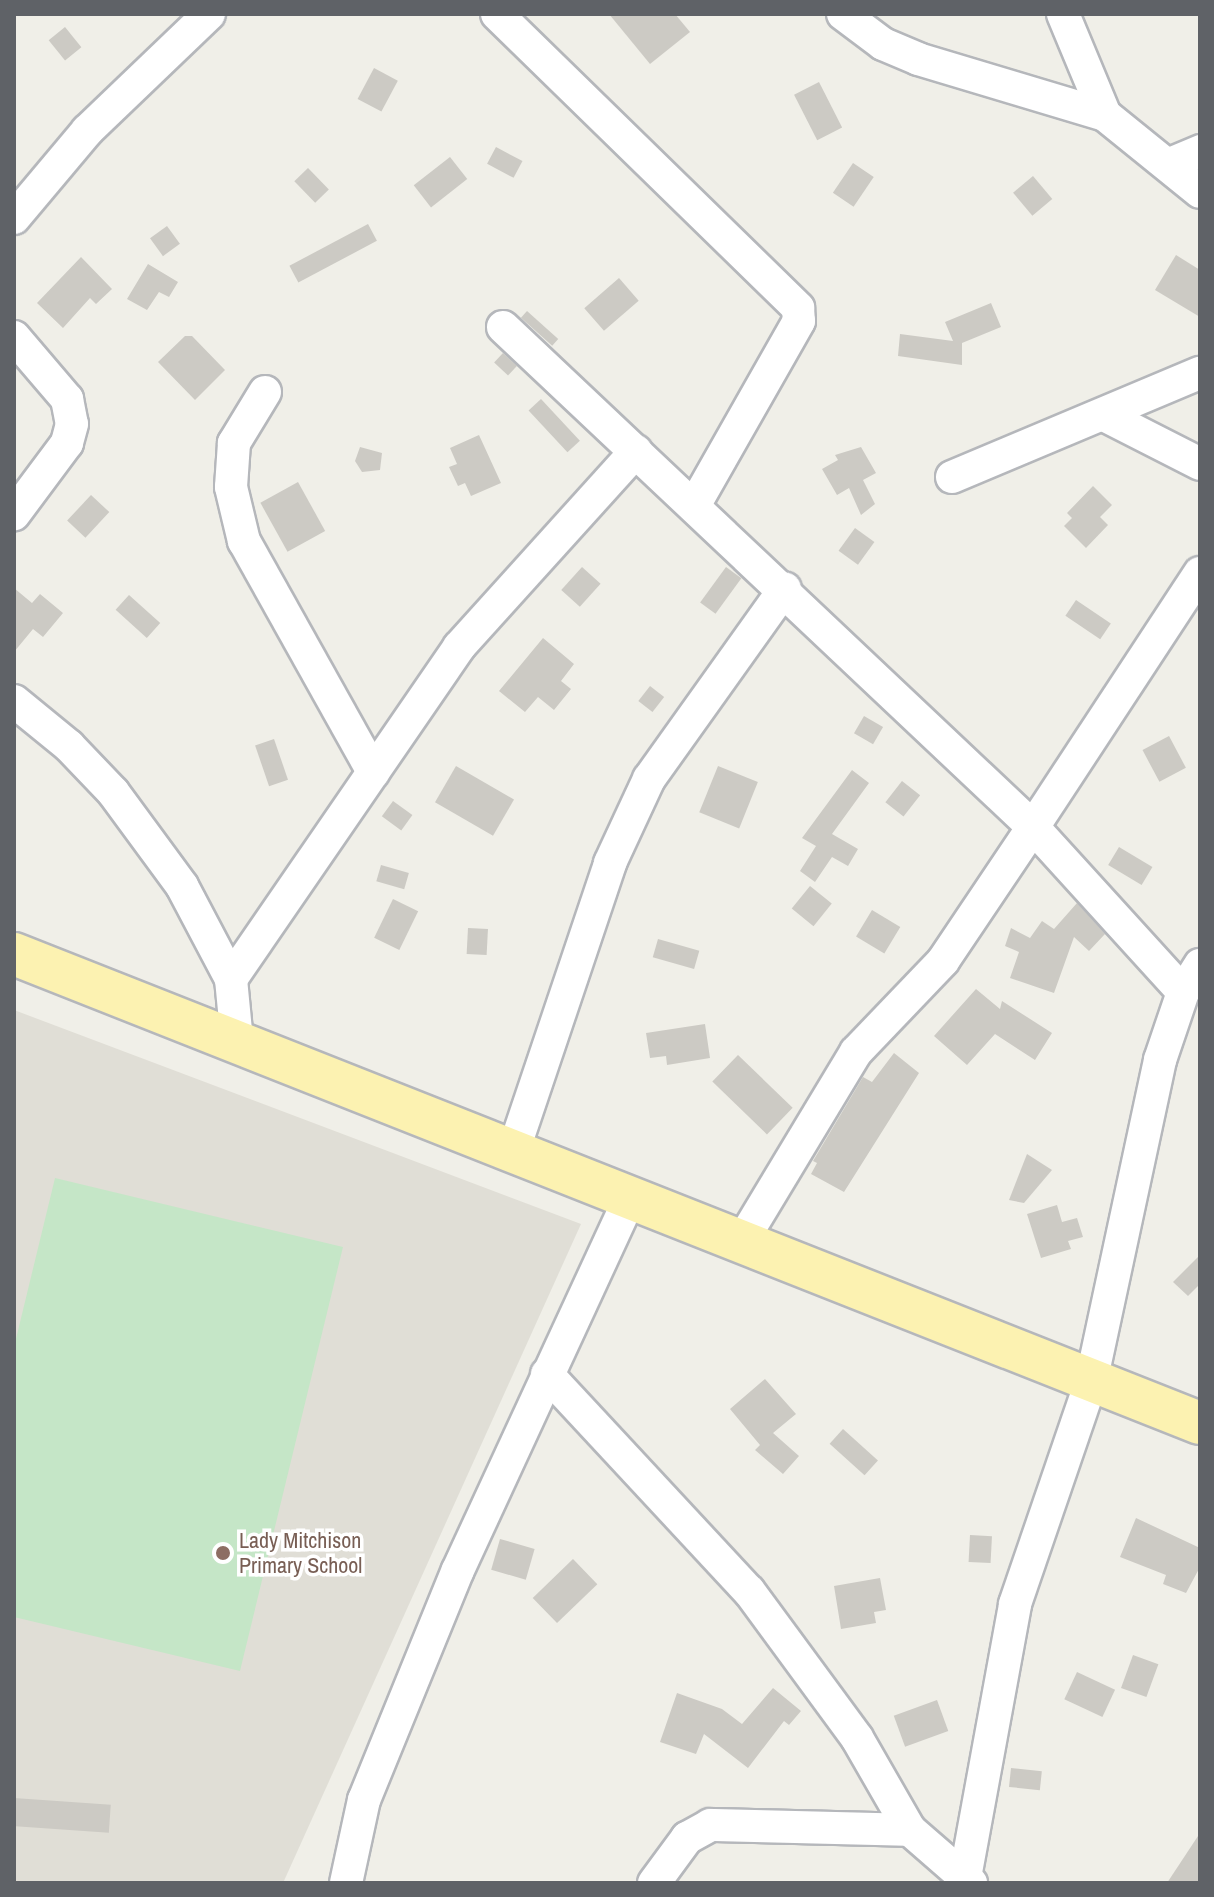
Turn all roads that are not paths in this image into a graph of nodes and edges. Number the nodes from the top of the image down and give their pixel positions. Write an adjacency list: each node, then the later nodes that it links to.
1 (209, 14): 9 (street)
2 (497, 14): 18 (street)
3 (843, 14): 5 (street)
4 (1063, 14): 5 (street)
5 (1105, 115): 7 (street)
6 (1200, 151): 7 (street)
7 (1170, 164): 8 (street)
8 (1200, 192)
9 (14, 218)
10 (503, 327): 15 (street)
11 (14, 337): 19 (street)
12 (1200, 373): 14 (street)
13 (265, 392): 23 (street)
14 (1104, 415): 16 (street); 17 (street)
15 (636, 451): 18 (street); 23 (street)
16 (1200, 464)
17 (952, 477)
18 (695, 504): 21 (street)
19 (14, 514)
20 (1200, 573): 24 (street)
21 (785, 588): 24 (street); 30 (street)
22 (14, 701): 27 (street)
23 (373, 772): 27 (street)
24 (1033, 827): 28 (street); 32 (street)
25 (14, 954): 29 (main road)
26 (1200, 965): 28 (street)
27 (231, 979): 29 (street)
28 (1183, 992): 34 (street)
29 (237, 1041): 30 (main road)
30 (513, 1152): 31 (main road)
31 (630, 1197): 32 (main road); 33 (street)
32 (742, 1241): 34 (main road)
33 (547, 1374): 36 (street); 38 (street)
34 (1091, 1382): 35 (main road); 37 (street)
35 (1198, 1420)
36 (910, 1830): 37 (street); 39 (street)
37 (966, 1881)
38 (346, 1883)
39 (654, 1883)

